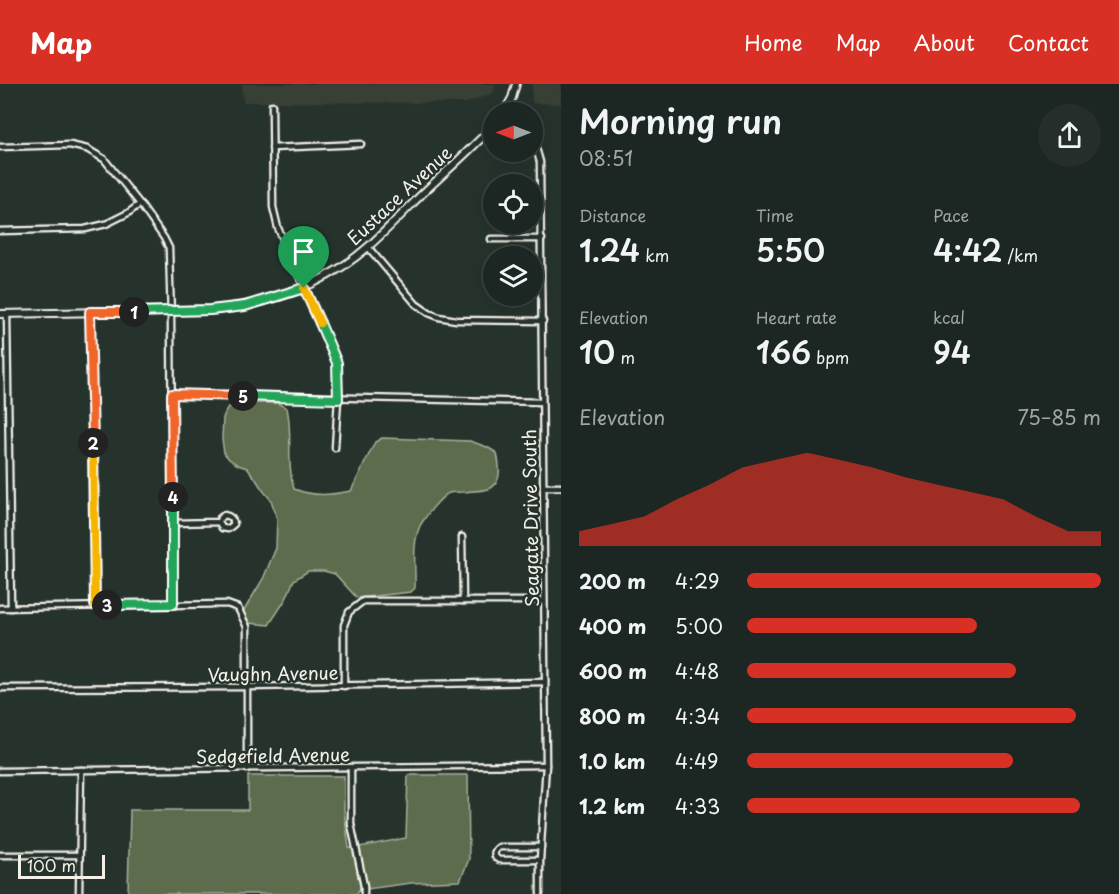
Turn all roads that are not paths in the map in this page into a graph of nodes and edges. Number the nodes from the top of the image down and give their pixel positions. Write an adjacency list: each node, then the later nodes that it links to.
1 (516, 84): 2 (street)
2 (510, 102)
3 (272, 105): 7 (street)
4 (483, 136): 13 (street, Eustace Avenue)
5 (361, 144): 7 (street)
6 (0, 147): 9 (street)
7 (272, 148): 14 (street)
8 (540, 162): 12 (street, Seagate Drive South)
9 (140, 204): 10 (street); 15 (street)
10 (0, 231)
11 (491, 239): 12 (street)
12 (542, 239): 18 (street, Seagate Drive South)
13 (368, 247): 14 (street, Eustace Avenue); 18 (street)
14 (304, 288): 15 (street, Eustace Avenue); 20 (street)
15 (171, 311): 16 (street, Eustace Avenue); 19 (street)
16 (90, 312): 17 (street, Eustace Avenue); 31 (street)
17 (4, 314): 33 (street)
18 (543, 321): 21 (street, Seagate Drive South)
19 (172, 394): 20 (street); 26 (street)
20 (338, 399): 21 (street); 22 (street)
21 (542, 402): 23 (street, Seagate Drive South)
22 (335, 448)
23 (543, 487): 24 (street); 29 (street, Seagate Drive South)
24 (561, 487)
25 (219, 522): 26 (street)
26 (173, 523): 30 (street)
27 (462, 537): 28 (street)
28 (464, 601): 29 (street); 35 (street)
29 (544, 601): 34 (street, Seagate Drive South)
30 (173, 604): 31 (street); 36 (street)
31 (95, 605): 33 (street)
32 (0, 608): 33 (street)
33 (11, 608)
34 (545, 682): 35 (street, Vaughn Avenue); 38 (street, Seagate Drive South)
35 (344, 686): 36 (street, Vaughn Avenue)
36 (247, 687): 37 (street, Vaughn Avenue); 40 (street)
37 (0, 688)
38 (546, 765): 39 (street, Sedgefield Avenue); 43 (street, Seagate Drive South)
39 (351, 768): 40 (street, Sedgefield Avenue); 48 (street)
40 (248, 769): 41 (street, Sedgefield Avenue)
41 (81, 770): 42 (street, Sedgefield Avenue); 45 (street)
42 (0, 771)
43 (541, 846): 46 (street, Seagate Drive South); 46 (street)
44 (0, 855): 45 (street)
45 (80, 855): 47 (street)
46 (540, 861): 49 (street, Seagate Drive South)
47 (79, 894)
48 (364, 894)
49 (540, 894)

